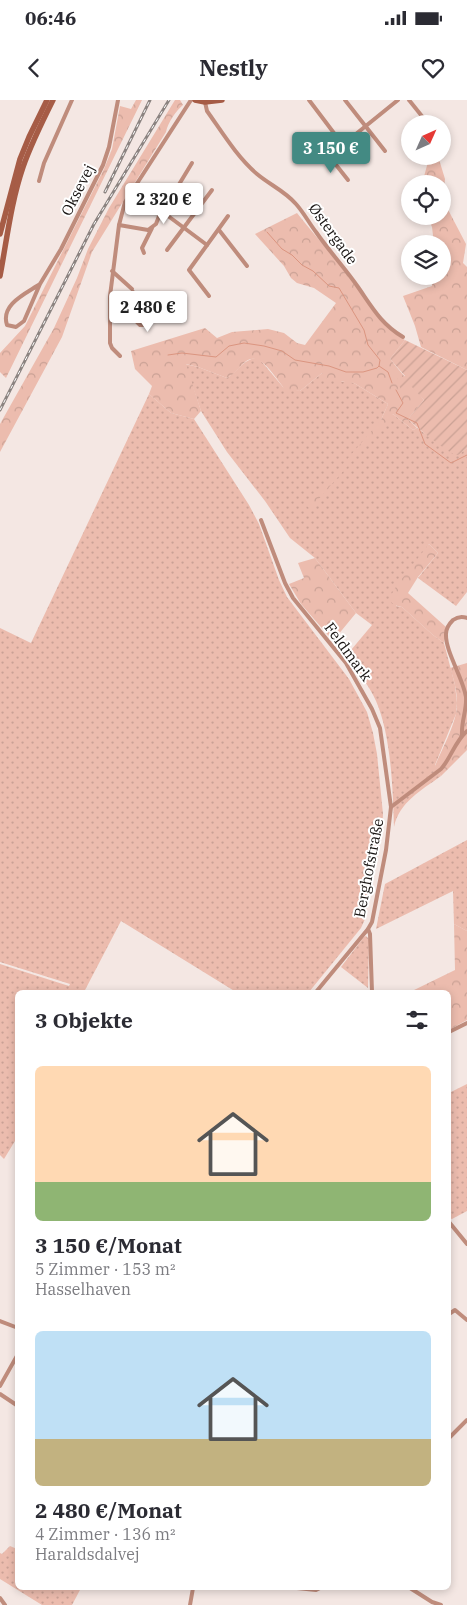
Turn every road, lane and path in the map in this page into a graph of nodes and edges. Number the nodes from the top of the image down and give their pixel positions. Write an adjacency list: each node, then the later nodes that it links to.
1 (47, 100): 31 (street)
2 (53, 100): 37 (street)
3 (72, 100): 21 (street)
4 (118, 100): 38 (street, Oksevej)
5 (191, 100): 22 (street)
6 (195, 100): 12 (street)
7 (222, 100): 12 (street)
8 (309, 100): 16 (street)
9 (345, 100): 14 (street)
10 (398, 100): 14 (street)
11 (409, 100): 13 (street)
12 (205, 102): 41 (street, Østergade)
13 (421, 115)
14 (366, 126): 16 (street); 17 (street)
15 (305, 135): 18 (street)
16 (343, 144): 18 (street)
17 (385, 151)
18 (329, 156): 20 (street)
19 (192, 163): 24 (street)
20 (348, 180)
21 (39, 181)
22 (135, 187): 24 (street); 27 (street)
23 (212, 190): 29 (street)
24 (152, 204): 25 (street)
25 (161, 211): 28 (street); 29 (street)
26 (228, 216): 30 (street)
27 (119, 225): 28 (street); 36 (street)
28 (152, 228): 34 (street)
29 (184, 228): 32 (street); 33 (street)
30 (219, 230): 32 (street); 35 (street)
31 (0, 234)
32 (207, 245): 39 (street)
33 (167, 250)
34 (144, 253)
35 (247, 266)
36 (112, 272): 40 (street); 42 (street)
37 (0, 276)
38 (40, 284): 38 (street, Oksevej)
39 (209, 296)
40 (140, 314)
41 (403, 337)
42 (120, 356)
43 (261, 520): 47 (street, Feldmark)
44 (467, 618): 46 (street)
45 (467, 731): 46 (street, Berghofstraße)
46 (462, 735): 47 (street, Berghofstraße)
47 (391, 808): 48 (street, Berghofstraße)
48 (368, 929): 49 (street, Berghofstraße); 50 (street)
49 (318, 990)
50 (372, 990)
51 (467, 1023): 52 (street)
52 (451, 1031)
53 (451, 1224): 54 (street)
54 (467, 1244)
55 (451, 1313): 56 (street)
56 (467, 1320)
57 (0, 1321): 58 (street)
58 (15, 1327)
59 (15, 1359): 60 (street)
60 (0, 1386)
61 (0, 1394): 62 (street)
62 (15, 1404)
63 (467, 1420): 64 (street)
64 (451, 1436)
65 (193, 1590): 70 (street)
66 (413, 1590): 68 (street)
67 (0, 1598): 69 (street)
68 (432, 1604): 71 (street)
69 (4, 1605)
70 (190, 1605)
71 (441, 1605)

